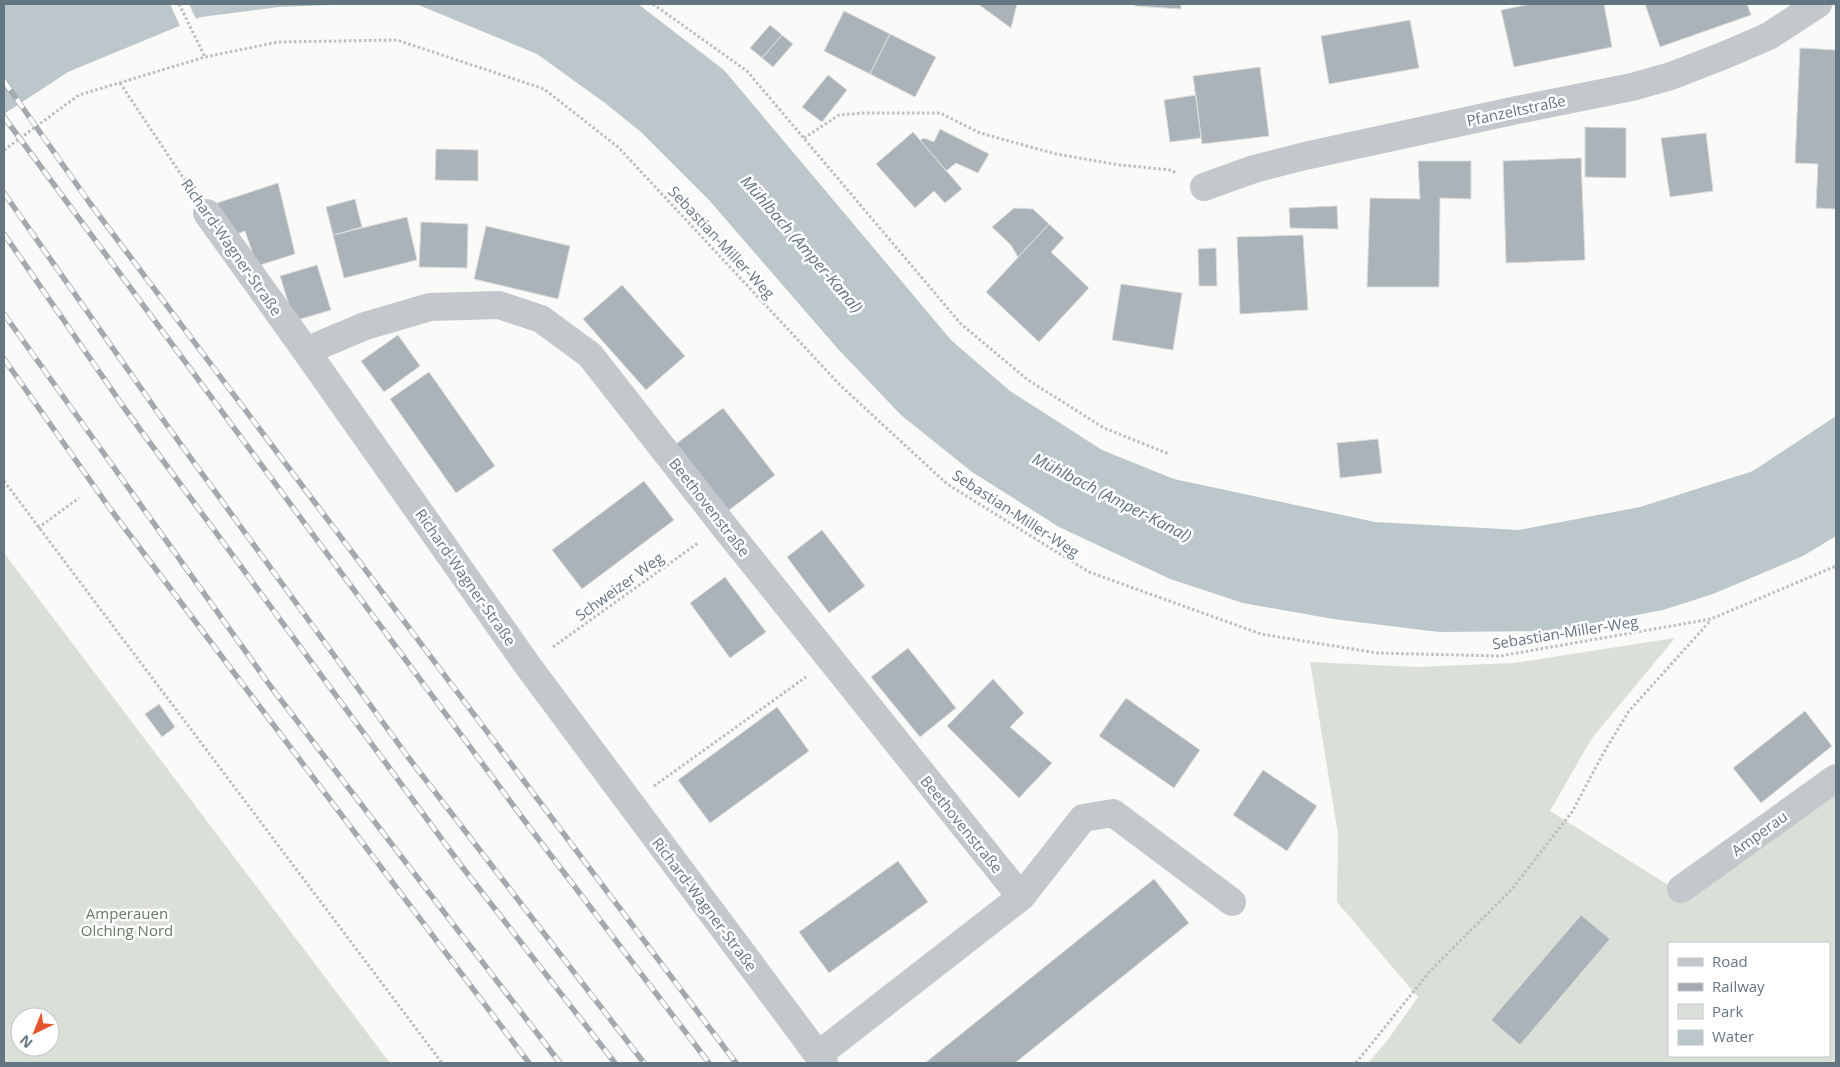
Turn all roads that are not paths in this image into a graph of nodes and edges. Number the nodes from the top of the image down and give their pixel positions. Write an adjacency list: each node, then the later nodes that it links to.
1 (1818, 4): 2 (street, Pfanzeltstraße)
2 (1204, 187)
3 (207, 213): 4 (street, Richard-Wagner-Straße)
4 (306, 351): 7 (street, Beethovenstraße); 9 (street, Richard-Wagner-Straße)
5 (1836, 778): 6 (street, Amperau)
6 (1681, 889)
7 (1021, 897): 8 (street); 9 (street)
8 (1232, 902)
9 (821, 1059)

